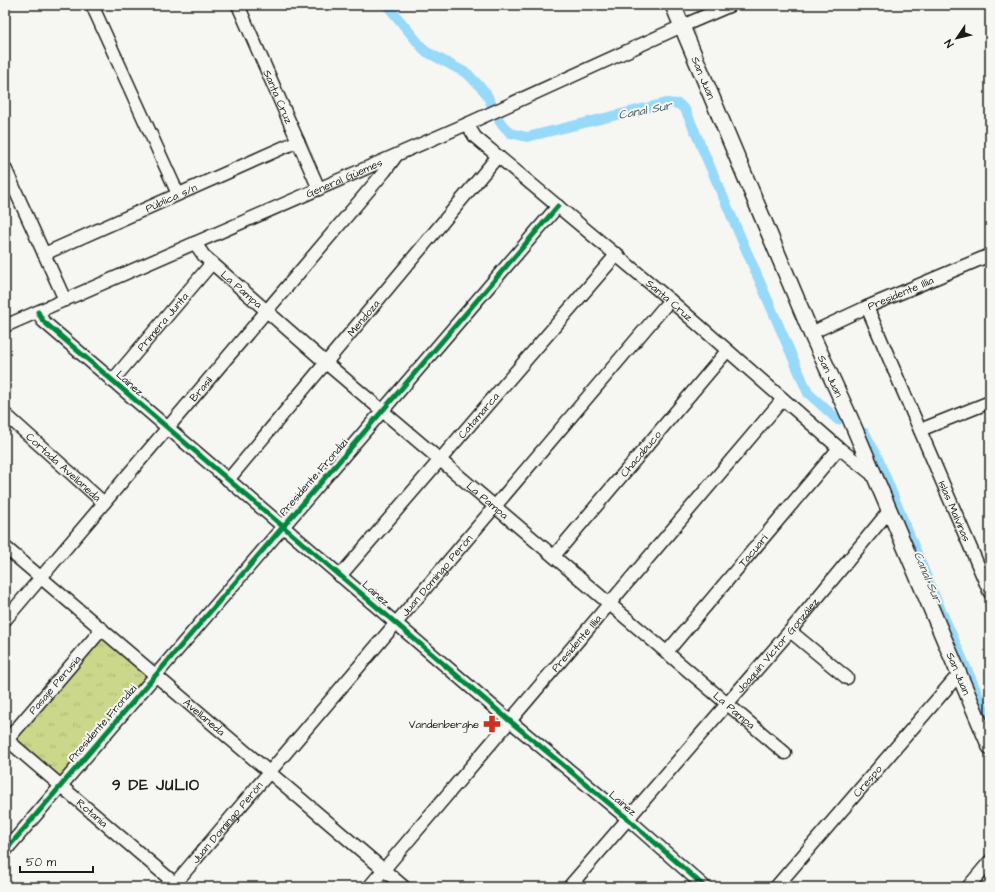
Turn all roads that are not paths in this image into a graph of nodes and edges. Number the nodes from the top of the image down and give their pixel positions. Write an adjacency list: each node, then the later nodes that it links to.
1 (92, 5): 12 (street)
2 (238, 5): 7 (street, Santa Cruz)
3 (673, 5): 5 (street, San Juan)
4 (731, 5): 5 (street, General Güemes)
5 (682, 26): 6 (street, General Güemes); 25 (street, San Juan)
6 (467, 124): 8 (street, General Güemes); 9 (street, Santa Cruz)
7 (298, 141): 11 (street, Santa Cruz); 12 (street, Pública s/n)
8 (396, 156): 11 (street, General Güemes); 22 (street, Brasil)
9 (498, 156): 13 (street, Santa Cruz); 27 (street, Mendoza)
10 (5, 168): 15 (street)
11 (319, 189): 14 (street, General Güemes)
12 (178, 194): 15 (street, Pública s/n)
13 (558, 206): 16 (street, Santa Cruz); 31 (street, Presidente Frondizi)
14 (195, 242): 18 (street, La Pampa); 19 (street, General Güemes)
15 (44, 254): 19 (street)
16 (617, 254): 20 (street, Santa Cruz); 36 (street, Catamarca)
17 (990, 255): 21 (street, Presidente Illia)
18 (212, 263): 22 (street, La Pampa); 28 (street, Primera Junta)
19 (65, 300): 23 (street, General Güemes)
20 (670, 300): 26 (street, Santa Cruz); 40 (street, Juan Domingo Perón)
21 (867, 307): 25 (street, Presidente Illia); 34 (street, Islas Malvinas)
22 (267, 311): 27 (street, La Pampa); 33 (street, Brasil)
23 (38, 312): 24 (street, General Güemes); 28 (street, Lainez)
24 (5, 326)
25 (811, 333): 37 (street, San Juan)
26 (727, 351): 29 (street, Santa Cruz); 44 (street, Chacabuco)
27 (326, 363): 31 (street, La Pampa); 38 (street, Mendoza)
28 (112, 381): 33 (street, Lainez)
29 (783, 399): 35 (street, Santa Cruz); 48 (street, Presidente Illia)
30 (990, 402): 34 (street)
31 (383, 410): 36 (street, La Pampa); 42 (street, Presidente Frondizi)
32 (5, 414): 39 (street, Cortada Avellaneda)
33 (168, 428): 38 (street, Lainez); 39 (street, Brasil)
34 (920, 430): 47 (street, Islas Malvinas)
35 (839, 448): 37 (street, Santa Cruz); 53 (street, Tacuarí)
36 (441, 460): 40 (street, La Pampa); 45 (street, Catamarca)
37 (873, 475): 41 (street, San Juan)
38 (228, 480): 42 (street, Lainez)
39 (104, 503): 46 (street, Brasil)
40 (495, 506): 44 (street, La Pampa); 50 (street, Juan Domingo Perón)
41 (889, 511): 52 (street, Joaquín Víctor González); 54 (street, San Juan)
42 (283, 527): 45 (street, Lainez); 55 (street, Presidente Frondizi)
43 (5, 547): 46 (street, Avellaneda)
44 (554, 556): 48 (street, La Pampa)
45 (340, 576): 50 (street, Lainez)
46 (41, 578): 49 (street, Brasil); 51 (street, Avellaneda)
47 (990, 593)
48 (609, 604): 53 (street, La Pampa); 58 (street, Presidente Illia)
49 (5, 620)
50 (396, 623): 58 (street, Lainez); 62 (street, Juan Domingo Perón)
51 (102, 629): 55 (street, Avellaneda); 59 (street, Pasaje Perusia)
52 (790, 630): 56 (street); 57 (street, Joaquín Víctor González)
53 (667, 652): 57 (street, La Pampa)
54 (959, 674): 60 (street, San Juan); 73 (street, Crespo)
55 (156, 676): 62 (street, Avellaneda); 63 (street, Presidente Frondizi)
56 (847, 678)
57 (727, 703): 61 (street, La Pampa); 64 (street, Joaquín Víctor González)
58 (510, 721): 64 (street, Lainez); 67 (street, Presidente Illia)
59 (6, 739): 63 (street, Rotania)
60 (990, 747)
61 (785, 753)
62 (269, 773): 67 (street, Avellaneda); 68 (street, Juan Domingo Perón)
63 (61, 786): 65 (street, Presidente Frondizi); 68 (street, Rotania)
64 (628, 819): 71 (street, Joaquín Víctor González); 72 (street, Lainez)
65 (5, 852)
66 (990, 861): 74 (street)
67 (384, 869): 69 (street, Presidente Illia); 70 (street, Avellaneda)
68 (175, 886)
69 (369, 887)
70 (404, 887)
71 (569, 887)
72 (705, 887)
73 (776, 887)
74 (968, 887)

